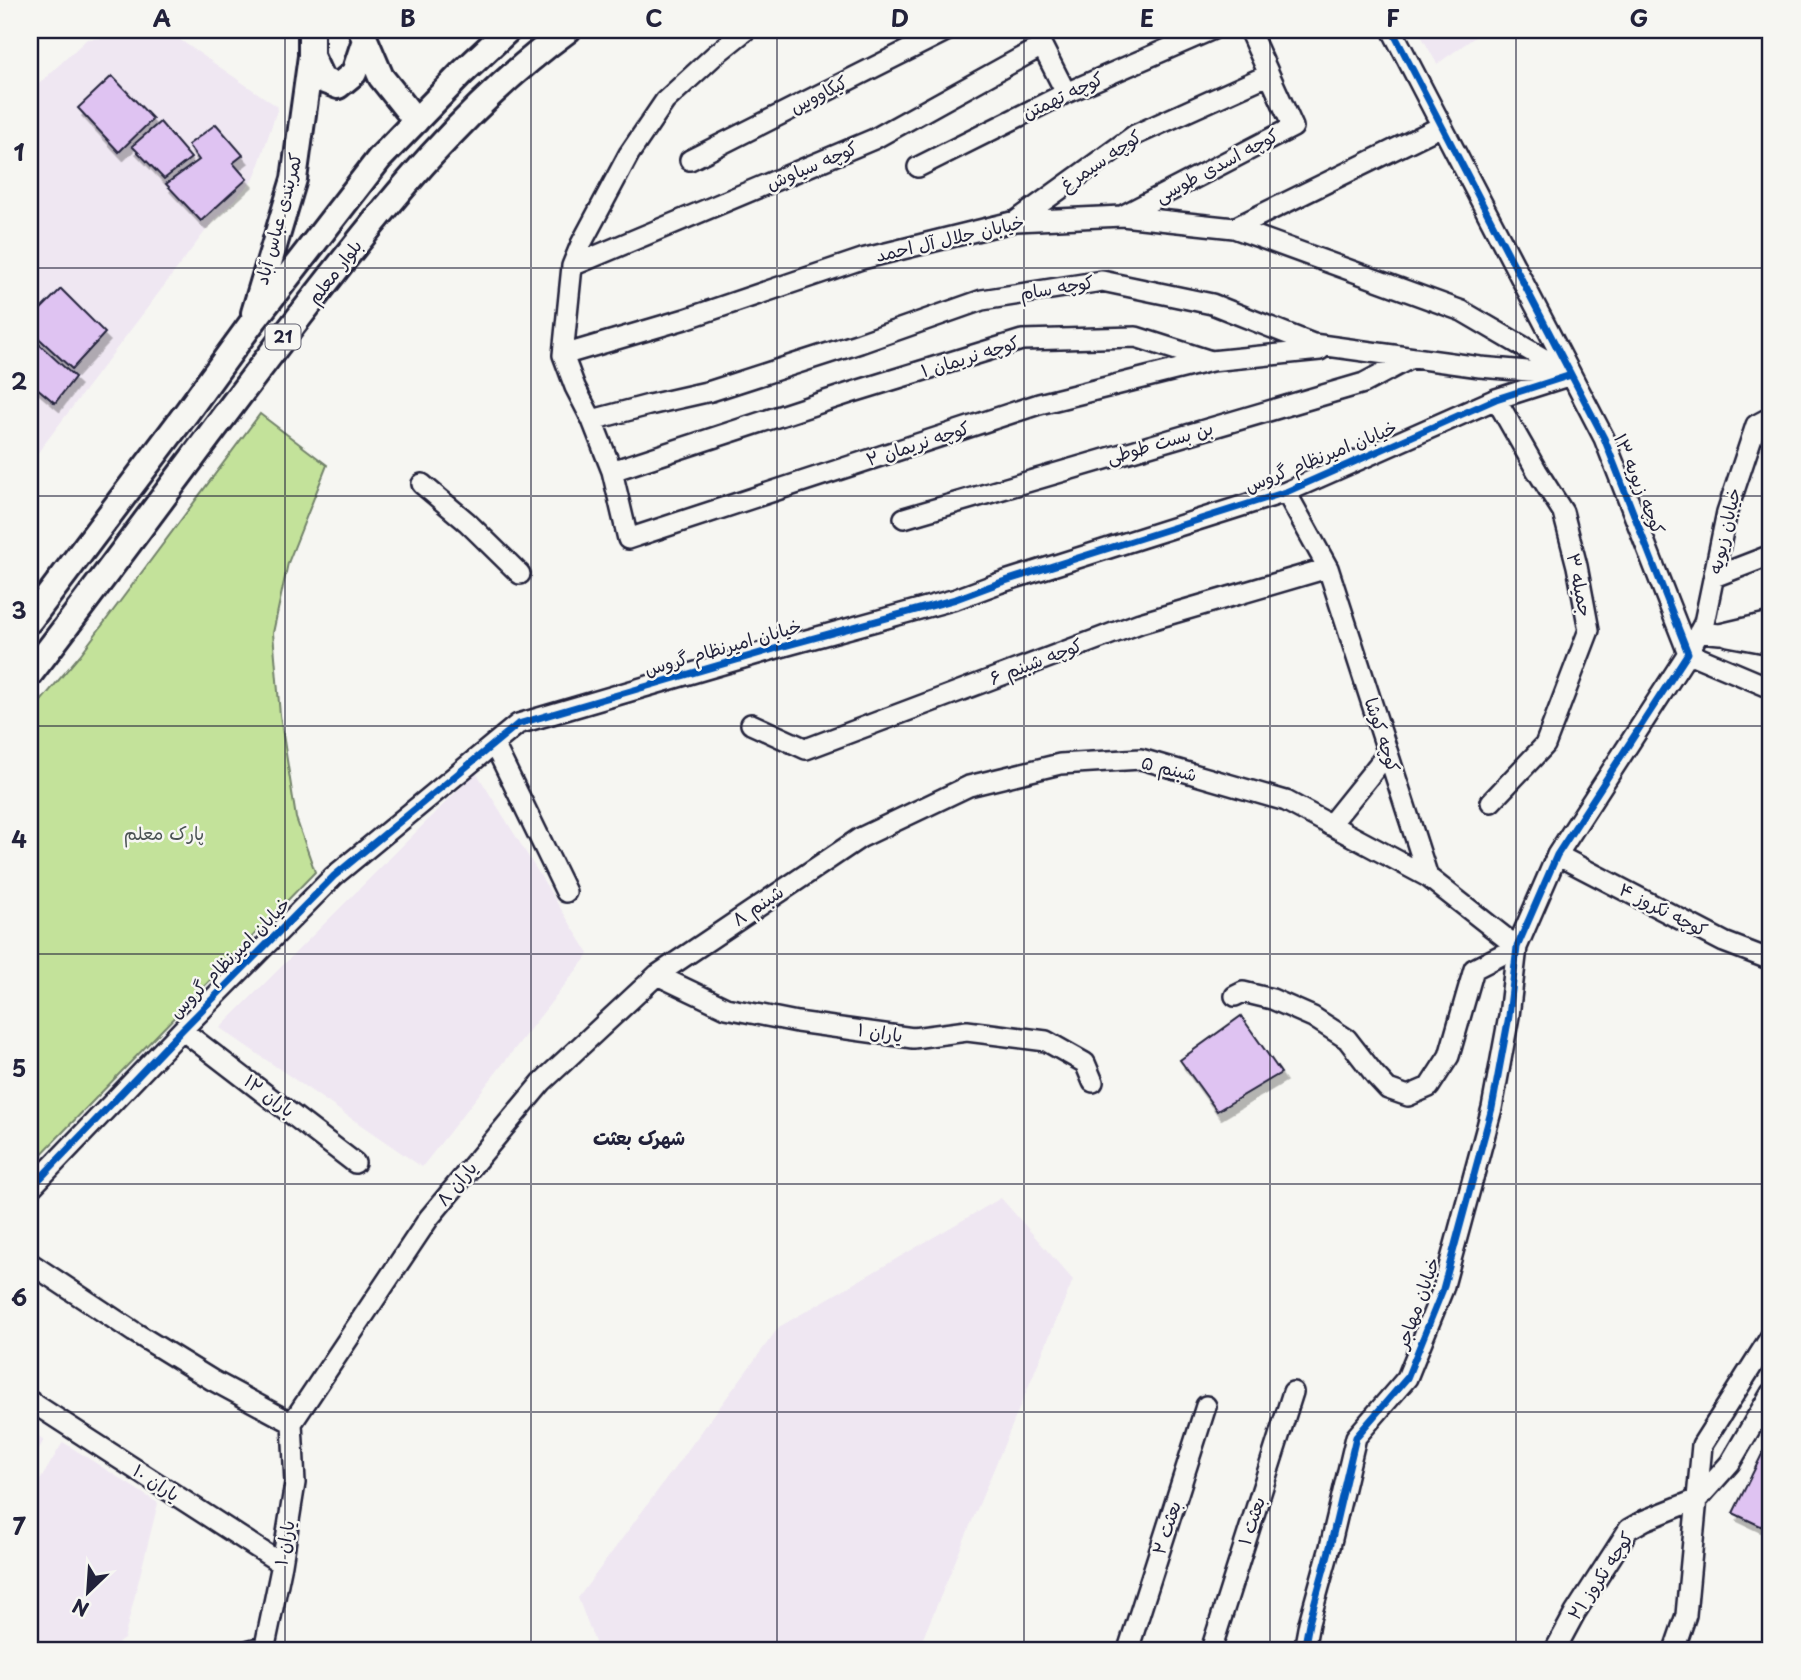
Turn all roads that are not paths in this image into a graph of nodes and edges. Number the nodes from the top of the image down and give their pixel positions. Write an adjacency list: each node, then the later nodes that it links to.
1 (311, 30): 11 (main road, کمربندی عباس آباد)
2 (508, 30): 14 (main road, بلوار معلم / 21)
3 (568, 30): 45 (main road, بلوار معلم / 21)
4 (746, 30): 21 (street)
5 (948, 30): 16 (street, کیکاووس)
6 (1210, 30): 13 (street, کوچه تهمتن)
7 (1249, 30): 12 (street, کوچه اسدی طوسی)
8 (1392, 30): 15 (street, کوچه زیویه ۱۳)
9 (363, 35): 11 (main road); 14 (main road)
10 (1038, 38): 13 (street); 21 (street, کوچه سیاوش)
11 (311, 56): 22 (main road, کمربندی عباس آباد)
12 (1268, 75): 18 (street, کوچه اسدی طوسی); 19 (street, کوچه سیمرغ)
13 (1066, 93): 17 (street, کوچه تهمتن)
14 (416, 121): 22 (main road, بلوار معلم / 21)
15 (1442, 126): 20 (street); 27 (street, کوچه زیویه ۱۳)
16 (690, 160)
17 (918, 167)
18 (1122, 216): 19 (street, خیابان جلال آل احمد); 20 (street, خیابان جلال آل احمد)
19 (1016, 221): 24 (street, خیابان جلال آل احمد)
20 (1234, 228): 27 (street, خیابان جلال آل احمد)
21 (572, 266): 24 (street)
22 (251, 324): 39 (main road, بلوار معلم / 21)
23 (1339, 348): 25 (street, کوچه سام); 26 (street, کوچه نریمان ۱); 30 (street, کوچه سام)
24 (563, 355): 30 (street)
25 (1411, 358): 27 (street, کوچه سام); 34 (street, بن بست طوطی)
26 (1211, 361): 31 (street, کوچه نریمان ۱); 31 (street, کوچه نریمان ۲)
27 (1571, 375): 28 (street, خیابان امیرنظام گروس); 44 (street, کوچه زیویه ۱۳)
28 (1496, 399): 33 (street, خیابان امیرنظام گروس); 50 (street, جمیله ۳)
29 (1771, 417): 38 (street, خیابان زیویه)
30 (592, 420): 31 (street)
31 (612, 471)
32 (422, 484): 37 (street)
33 (1286, 492): 36 (street, کوچه کوشا); 48 (street, خیابان امیرنظام گروس)
34 (904, 518)
35 (1771, 555): 38 (street)
36 (1328, 568): 47 (street, کوچه شبنم ۶); 49 (street, کوچه کوشا)
37 (520, 573)
38 (1714, 576): 41 (street, خیابان زیویه)
39 (30, 620)
40 (1771, 622): 42 (street)
41 (1699, 632): 42 (street); 44 (street, خیابان زیویه)
42 (1720, 635): 43 (street)
43 (1771, 644)
44 (1688, 653): 46 (street); 53 (street)
45 (30, 674)
46 (1771, 688)
47 (751, 724)
48 (494, 744): 55 (street); 60 (street, خیابان امیرنظام گروس)
49 (1387, 754): 51 (street); 54 (street, کوچه کوشا)
50 (1491, 802)
51 (1330, 825): 52 (street, شبنم ۵); 54 (street, شبنم ۵)
52 (860, 838): 58 (street, شبنم ۸)
53 (1557, 855): 56 (street); 57 (street, کوچه نکروز ۴)
54 (1428, 877): 56 (street)
55 (566, 891)
56 (1517, 947): 59 (street); 76 (street, خیابان مهاجر)
57 (1771, 960)
58 (657, 975): 61 (street, یاران ۱); 70 (street, یاران ۸)
59 (1235, 996)
60 (181, 1030): 62 (street, باران ۱۲); 63 (street, خیابان امیرنظام گروس)
61 (1093, 1082)
62 (355, 1163)
63 (30, 1189)
64 (30, 1263): 70 (street)
65 (1771, 1336): 71 (street)
66 (1293, 1392): 75 (street, بعثت ۱)
67 (1771, 1394): 71 (street)
68 (30, 1401): 72 (street, یاران ۱۰)
69 (1206, 1406): 74 (street, بعثت ۲)
70 (292, 1423): 72 (street, یاران ۱)
71 (1698, 1499): 77 (street, کوچه نکروز ۲۱); 78 (street)
72 (282, 1564): 73 (street, یاران ۱)
73 (261, 1649)
74 (1128, 1650)
75 (1211, 1650)
76 (1304, 1650)
77 (1555, 1650)
78 (1674, 1650)

